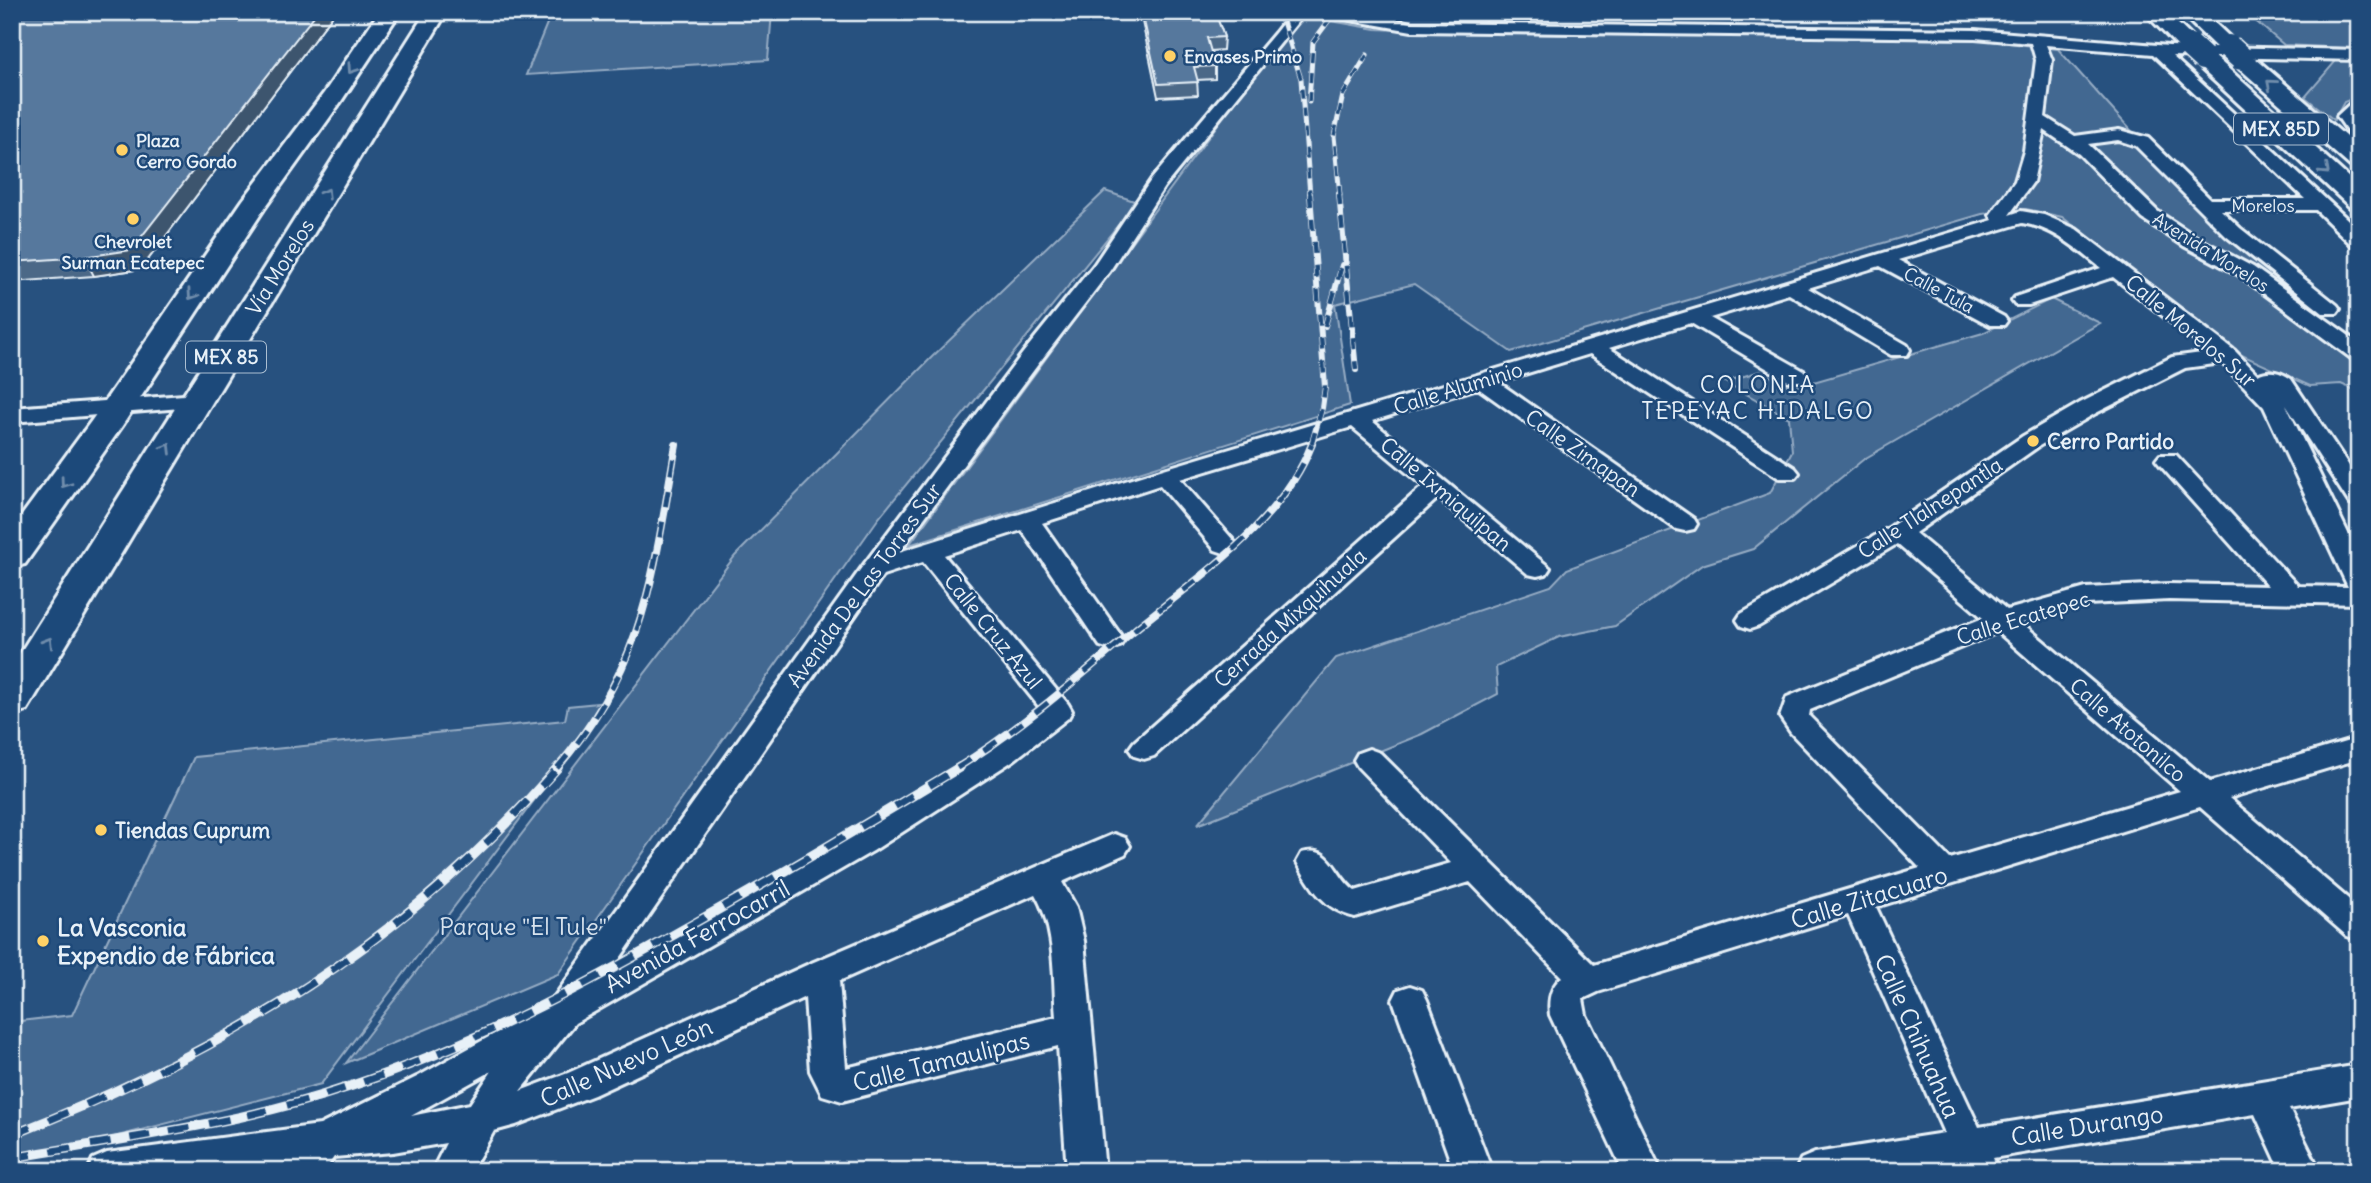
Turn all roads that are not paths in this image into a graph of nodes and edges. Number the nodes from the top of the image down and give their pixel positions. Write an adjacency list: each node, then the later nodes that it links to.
1 (390, 12): 36 (main road, MEX 85, one-way to 36)
2 (437, 12): 34 (main road, Vía Morelos / MEX 85, one-way to 2)
3 (1294, 12): 51 (street, Avenida De Las Torres Sur)
4 (1327, 12): 7 (street)
5 (2154, 12): 15 (main road, MEX 85D, one-way to 15)
6 (2190, 12): 14 (main road, MEX 85D, one-way to 6)
7 (2037, 40): 8 (street); 11 (street)
8 (2157, 50): 9 (street); 17 (street)
9 (2359, 55)
10 (2359, 108): 12 (main road)
11 (2038, 119): 13 (street, Avenida Morelos); 18 (street)
12 (2359, 130)
13 (2073, 141): 16 (street, Morelos); 30 (street, Avenida Morelos)
14 (2359, 161)
15 (2359, 201)
16 (2204, 204): 17 (street, Morelos); 25 (street, Morelos)
17 (2321, 205): 20 (street)
18 (2003, 220): 19 (street, Calle Aluminio); 21 (street, Calle Aluminio)
19 (2044, 220): 22 (street, Calle Morelos Sur)
20 (2359, 241)
21 (1881, 259): 23 (street, Calle Aluminio); 27 (street, Calle Tula)
22 (2117, 269): 24 (street); 31 (street, Calle Morelos Sur)
23 (1790, 286): 26 (street, Calle Aluminio); 29 (street)
24 (2022, 301)
25 (2330, 309)
26 (1693, 316): 28 (street, Calle Aluminio); 32 (street)
27 (1997, 321)
28 (1593, 347): 33 (street, Calle Aluminio); 40 (street)
29 (1899, 350)
30 (2359, 353)
31 (2227, 356): 35 (street, Calle Morelos Sur); 46 (street, Calle Tlalnepantla)
32 (1796, 376)
33 (1482, 381): 38 (street, Calle Aluminio); 45 (street, Calle Zimapan)
34 (197, 401): 36 (street); 58 (main road, Vía Morelos / MEX 85, one-way to 34)
35 (2274, 404): 43 (street); 52 (street, Calle Morelos Sur)
36 (117, 408): 37 (street); 49 (main road, MEX 85, one-way to 49)
37 (12, 415)
38 (1355, 418): 41 (street, Calle Aluminio); 42 (street, Calle Ixmiquilpan)
39 (2168, 460): 53 (street)
40 (1787, 472)
41 (1165, 476): 44 (street, Calle Aluminio); 47 (street)
42 (1436, 487): 50 (street, Calle Ixmiquilpan); 61 (street, Cerrada Mixquihuala)
43 (2359, 499)
44 (1027, 519): 48 (street, Calle Aluminio); 57 (street)
45 (1685, 524)
46 (1899, 532): 55 (street, Calle Tlalnepantla); 56 (street, Calle Atotonilco)
47 (1224, 545)
48 (928, 552): 51 (street, Calle Aluminio); 59 (street, Calle Cruz Azul)
49 (12, 556)
50 (1537, 568)
51 (874, 569): 74 (street, Avenida De Las Torres Sur)
52 (2359, 584)
53 (2292, 596): 54 (street, Calle Ecatepec); 56 (street, Calle Ecatepec)
54 (2359, 596)
55 (1750, 620)
56 (2000, 621): 63 (street, Calle Atotonilco); 67 (street, Calle Ecatepec)
57 (1110, 640)
58 (12, 700)
59 (1058, 711): 74 (street, Avenida Ferrocarril)
60 (2359, 748): 63 (street, Calle Zitacuaro)
61 (1144, 749)
62 (1369, 760): 66 (street)
63 (2205, 796): 67 (street, Calle Zitacuaro); 70 (street, Calle Atotonilco)
64 (1114, 846): 68 (street, Calle Nuevo León)
65 (1313, 862): 66 (street)
66 (1475, 868): 72 (street)
67 (1945, 874): 69 (street, Calle Zitacuaro)
68 (1043, 879): 71 (street, Calle Nuevo León); 75 (street)
69 (1857, 900): 72 (street, Calle Zitacuaro); 80 (street, Calle Chihuahua)
70 (2359, 927)
71 (821, 974): 75 (street, Calle Tamaulipas); 78 (street, Calle Nuevo León)
72 (1588, 981): 86 (street, Calle Zitacuaro)
73 (1410, 1000): 85 (street)
74 (565, 1010): 78 (street, Avenida De Las Torres Sur); 79 (street, Avenida Ferrocarril)
75 (1074, 1027): 84 (street)
76 (2359, 1081): 77 (street, Calle Durango)
77 (2264, 1095): 80 (street, Calle Durango); 88 (street)
78 (478, 1119): 79 (street, Calle Nuevo León); 83 (street, Avenida De Las Torres Sur)
79 (324, 1141): 81 (street, Calle Nuevo León); 82 (street)
80 (1974, 1157): 87 (street, Calle Durango)
81 (107, 1171)
82 (301, 1171)
83 (451, 1171)
84 (1086, 1171)
85 (1473, 1171)
86 (1642, 1171)
87 (1815, 1171)
88 (2301, 1171)

